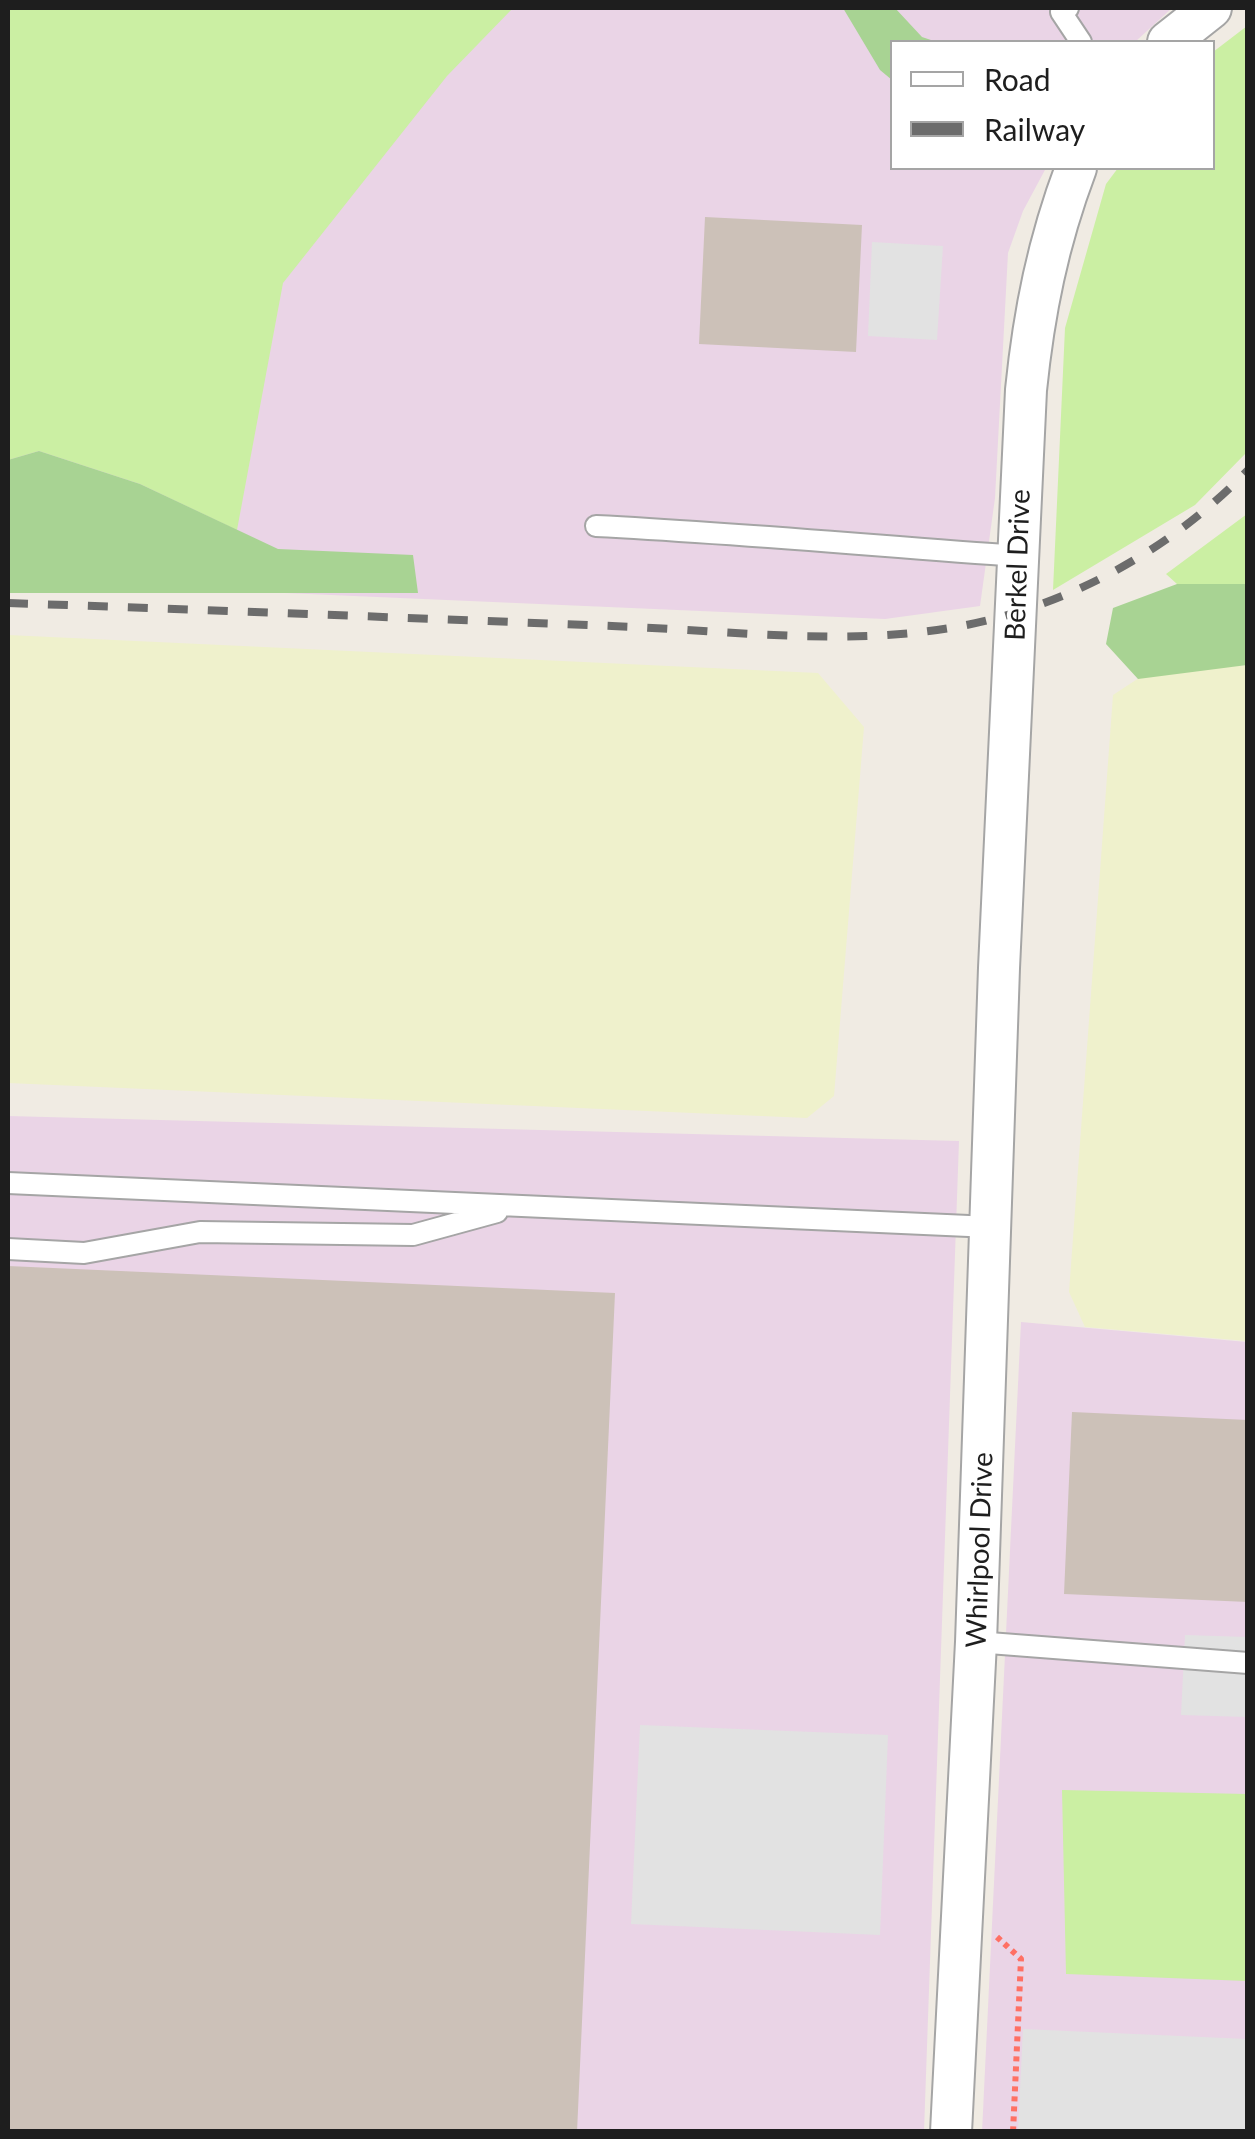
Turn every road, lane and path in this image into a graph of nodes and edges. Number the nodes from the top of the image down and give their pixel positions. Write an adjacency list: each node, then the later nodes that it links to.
1 (1212, 8): 4 (street)
2 (1062, 9): 3 (lane)
3 (1080, 40)
4 (1171, 40)
5 (1075, 170): 7 (street, Berkel Drive)
6 (596, 526): 7 (lane)
7 (1018, 556): 8 (street, Berkel Drive)
8 (999, 968): 11 (street, Whirlpool Drive)
9 (8, 1183): 10 (lane)
10 (518, 1206): 11 (lane); 12 (lane)
11 (992, 1227): 13 (street, Whirlpool Drive)
12 (8, 1249)
13 (976, 1642): 14 (lane); 15 (street, Whirlpool Drive)
14 (1248, 1663)
15 (963, 1918): 16 (street, Whirlpool Drive); 17 (path)
16 (952, 2132)
17 (1013, 2132)

